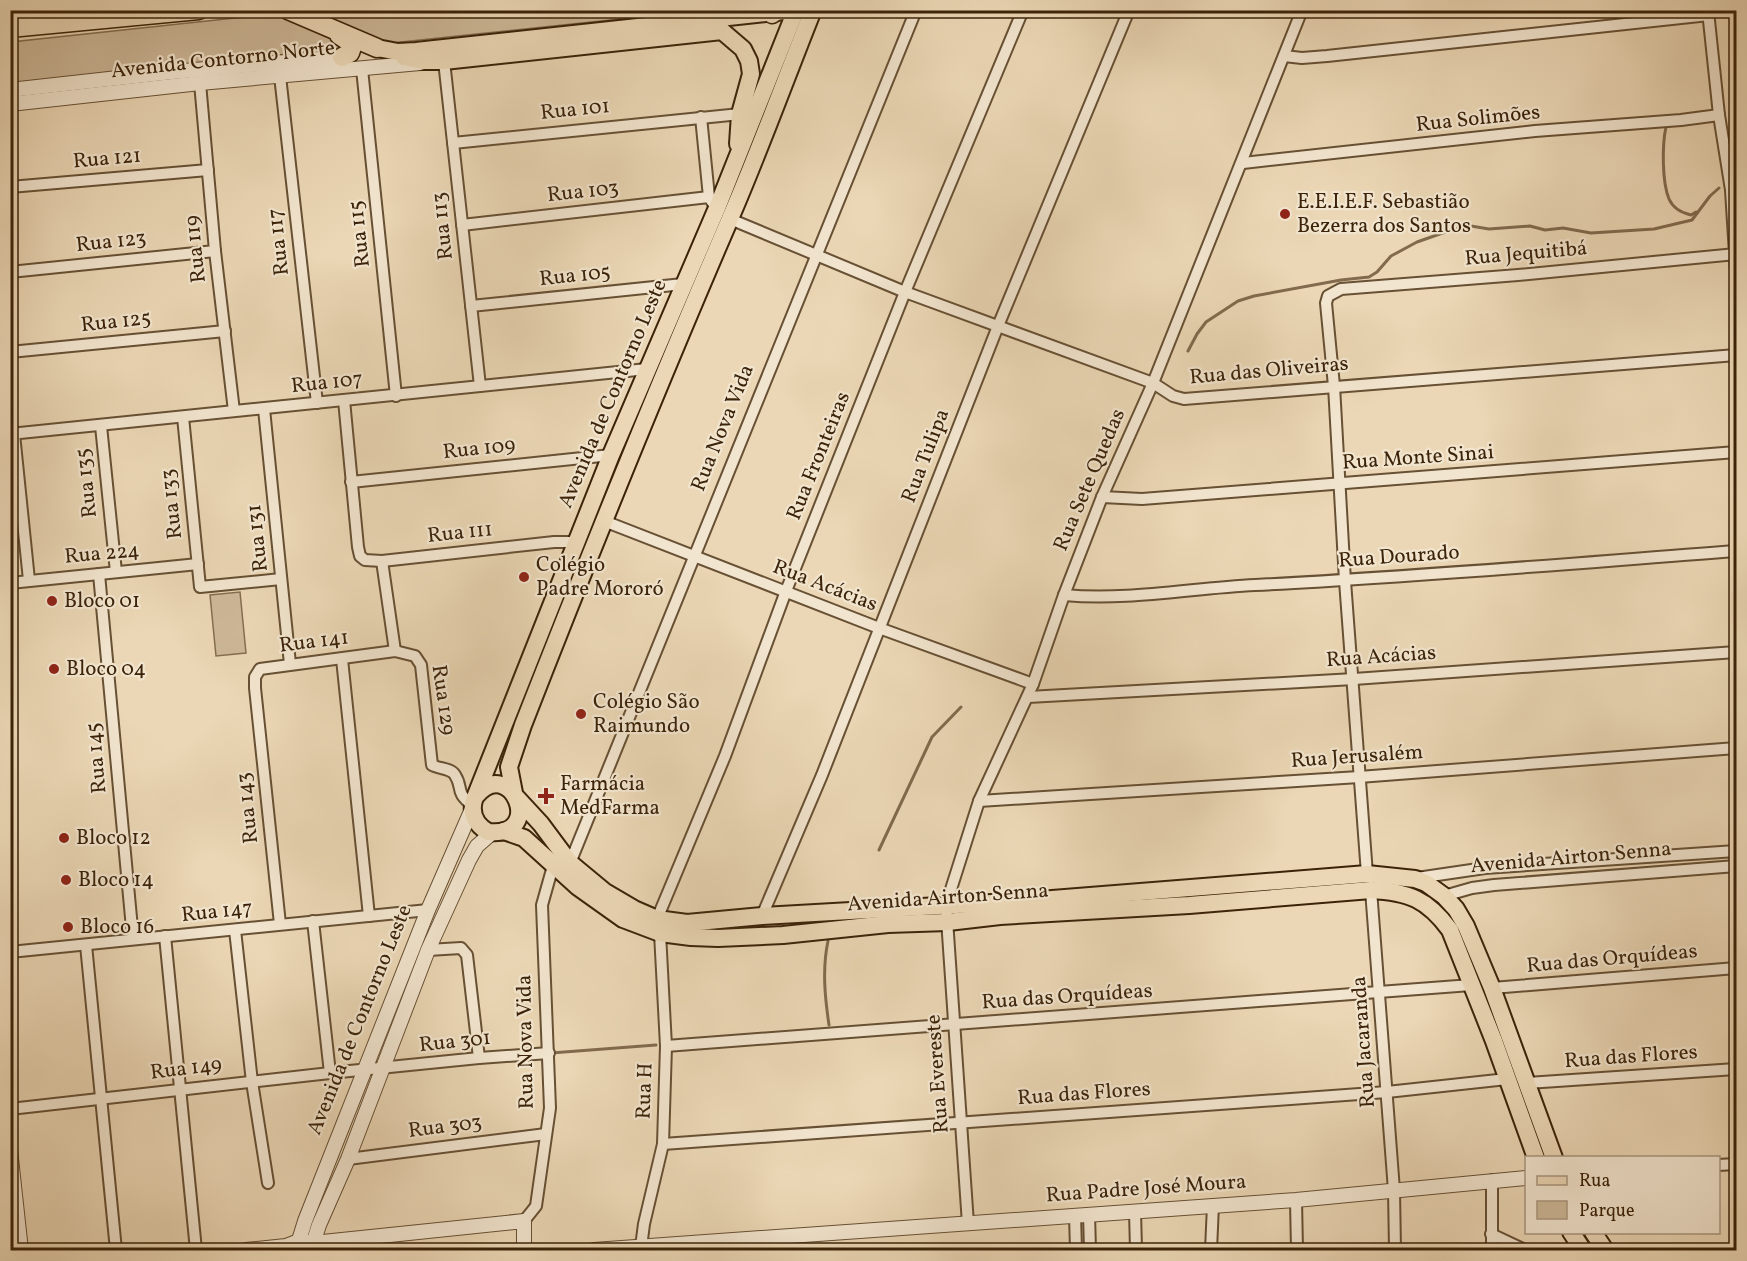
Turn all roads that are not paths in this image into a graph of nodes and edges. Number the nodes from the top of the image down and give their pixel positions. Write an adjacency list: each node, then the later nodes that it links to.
1 (199, 10): 12 (highway)
2 (288, 10): 10 (highway)
3 (916, 10): 36 (street, Rua Nova Vida)
4 (1023, 10): 41 (street, Rua Fronteiras)
5 (1129, 10): 44 (street, Rua Tulipa)
6 (1302, 10): 14 (street, Rua Sete Quedas)
7 (780, 12): 11 (main road)
8 (809, 13): 23 (main road, Avenida de Contorno Leste); 33 (main road, Avenida de Contorno Leste)
9 (1709, 13): 14 (street); 24 (street)
10 (308, 19): 13 (highway); 15 (highway)
11 (721, 25): 13 (main road); 16 (main road); 23 (main road)
12 (10, 28)
13 (376, 48): 16 (main road)
14 (1284, 56): 28 (street, Rua Sete Quedas)
15 (342, 57): 19 (street, Avenida Contorno Norte)
16 (442, 61): 17 (street, Avenida Contorno Norte); 26 (street, Rua 113)
17 (362, 69): 18 (street, Avenida Contorno Norte); 52 (street, Rua 115)
18 (280, 76): 20 (street, Avenida Contorno Norte); 54 (street, Rua 117)
19 (173, 79): 20 (street, Avenida Contorno Norte); 21 (street, Avenida Contorno Norte); 22 (street, Avenida Contorno Norte)
20 (200, 83): 29 (street, Rua 119)
21 (10, 90)
22 (10, 104)
23 (749, 104): 25 (street, Rua 101); 27 (main road, Avenida de Contorno Leste); 27 (main road)
24 (1719, 115): 28 (street, Rua Solimões); 31 (street)
25 (701, 117): 26 (street, Rua 101); 32 (street)
26 (453, 143): 34 (street, Rua 113)
27 (737, 157): 32 (main road, Avenida de Contorno Leste)
28 (1243, 163): 49 (street, Rua Sete Quedas)
29 (208, 170): 30 (street, Rua 121); 35 (street, Rua 119)
30 (10, 187)
31 (1734, 187): 37 (street)
32 (713, 203): 34 (street, Rua 103); 40 (main road, Avenida de Contorno Leste)
33 (730, 219): 36 (street, Rua das Oliveiras); 65 (main road, Avenida de Contorno Leste)
34 (462, 225): 43 (street, Rua 113)
35 (215, 250): 39 (street, Rua 123); 45 (street, Rua 119)
36 (816, 254): 41 (street, Rua das Oliveiras); 68 (street, Rua Nova Vida)
37 (1736, 254): 38 (street); 42 (street, Rua Jequitibá)
38 (1737, 270)
39 (10, 272)
40 (683, 284): 43 (street, Rua 105); 48 (main road, Avenida de Contorno Leste)
41 (905, 292): 44 (street, Rua das Oliveiras); 77 (street, Rua Fronteiras)
42 (1326, 303): 51 (street, Rua Jacaranda)
43 (471, 306): 50 (street, Rua 113)
44 (998, 326): 49 (street, Rua das Oliveiras); 79 (street, Rua Tulipa)
45 (225, 331): 46 (street, Rua 125); 56 (street, Rua 119)
46 (10, 352)
47 (1737, 355): 51 (street, Rua das Oliveiras)
48 (647, 369): 50 (street, Rua 107); 61 (main road, Avenida de Contorno Leste)
49 (1153, 383): 51 (street, Rua das Oliveiras); 64 (street, Rua Sete Quedas)
50 (480, 386): 52 (street, Rua 107)
51 (1334, 386): 63 (street, Rua Jacaranda)
52 (396, 396): 53 (street, Rua 107)
53 (344, 400): 54 (street, Rua 107); 62 (street)
54 (317, 403): 55 (street, Rua 107)
55 (264, 409): 56 (street, Rua 107); 73 (street, Rua 131)
56 (234, 411): 57 (street, Rua 107)
57 (183, 417): 58 (street, Rua 107); 70 (street, Rua 133)
58 (101, 426): 59 (street, Rua 107); 71 (street, Rua 135)
59 (12, 434): 74 (street)
60 (1737, 452): 63 (street, Rua Monte Sinai)
61 (610, 455): 62 (street, Rua 109); 66 (main road, Avenida de Contorno Leste)
62 (351, 482): 69 (street)
63 (1340, 483): 64 (street, Rua Monte Sinai); 75 (street, Rua Jacaranda)
64 (1102, 497): 78 (street, Rua Sete Quedas)
65 (604, 521): 68 (street, Rua Acácias); 90 (main road, Avenida de Contorno Leste)
66 (576, 542): 69 (street, Rua 111); 92 (main road, Avenida de Contorno Leste)
67 (1737, 551): 75 (street, Rua Dourado)
68 (694, 556): 77 (street, Rua Acácias); 96 (street, Rua Nova Vida)
69 (382, 561): 80 (street)
70 (198, 564): 71 (street, Rua 224); 73 (street, Rua 133)
71 (116, 572): 72 (street, Rua 224)
72 (99, 574): 74 (street, Rua 224); 112 (street, Rua 145)
73 (281, 579): 83 (street, Rua 131)
74 (29, 580): 76 (street, Rua 224)
75 (1345, 580): 78 (street, Rua Dourado); 84 (street, Rua Jacaranda)
76 (10, 583)
77 (786, 591): 79 (street, Rua Acácias); 109 (street, Rua Fronteiras)
78 (1064, 595): 85 (street, Rua Sete Quedas)
79 (879, 628): 85 (street, Rua Acácias); 106 (street, Rua Tulipa)
80 (394, 651): 82 (street, Rua 141); 92 (street, Rua 129)
81 (1737, 652): 84 (street, Rua Acácias)
82 (342, 658): 83 (street, Rua 141); 105 (street)
83 (290, 664): 86 (street, Rua 141)
84 (1354, 679): 87 (street, Rua Acácias); 89 (street, Rua Jacaranda)
85 (1033, 684): 87 (street, Rua Sete Quedas)
86 (255, 688): 108 (street, Rua 143)
87 (1028, 697): 91 (street, Rua Sete Quedas)
88 (1737, 748): 89 (street, Rua Jerusalém)
89 (1359, 777): 91 (street, Rua Jerusalém); 101 (street, Rua Jacaranda)
90 (516, 795): 92 (main road); 93 (main road); 96 (main road, Avenida Airton Senna)
91 (979, 801): 104 (street, Rua Sete Quedas)
92 (473, 803): 93 (main road); 103 (street, Avenida de Contorno Leste)
93 (499, 832): 97 (main road, Avenida Airton Senna); 114 (street, Avenida de Contorno Leste)
94 (1737, 851): 95 (street, Avenida Airton Senna)
95 (1623, 860): 99 (street); 100 (street, Avenida Airton Senna)
96 (570, 863): 109 (main road, Avenida Airton Senna)
97 (553, 866): 109 (main road, Avenida Airton Senna); 123 (street, Rua Nova Vida)
98 (1737, 866): 99 (street, Avenida Airton Senna)
99 (1624, 874): 102 (street, Avenida Airton Senna)
100 (1414, 879): 101 (main road, Avenida Airton Senna); 102 (main road, Avenida Airton Senna)
101 (1369, 882): 104 (main road, Avenida Airton Senna); 117 (main road, Avenida Airton Senna); 119 (street, Rua Jacaranda)
102 (1444, 896): 118 (main road)
103 (428, 910): 105 (street, Rua 147); 127 (street, Avenida de Contorno Leste)
104 (947, 913): 106 (main road, Avenida Airton Senna); 109 (main road, Avenida Airton Senna); 120 (street, Rua Evereste)
105 (369, 916): 107 (street, Rua 147)
106 (762, 916): 109 (main road, Avenida Airton Senna)
107 (313, 921): 108 (street, Rua 147); 128 (street)
108 (280, 924): 110 (street, Rua 147)
109 (659, 926): 122 (street, Rua H)
110 (235, 930): 111 (street, Rua 147); 130 (street)
111 (165, 936): 112 (street, Rua 147); 132 (street)
112 (133, 939): 113 (street, Rua 147)
113 (86, 945): 115 (street, Rua 147); 134 (street)
114 (428, 950): 124 (street); 125 (street, Avenida de Contorno Leste)
115 (10, 952)
116 (1737, 968): 118 (street, Rua das Orquídeas)
117 (1471, 985): 119 (street, Rua das Orquídeas); 121 (main road)
118 (1492, 988): 121 (main road)
119 (1380, 992): 120 (street, Rua das Orquídeas); 133 (street, Rua Jacaranda)
120 (954, 1025): 122 (street, Rua das Orquídeas); 136 (street, Rua Evereste)
121 (1501, 1038): 129 (main road); 131 (main road)
122 (666, 1046): 138 (street, Rua H)
123 (549, 1053): 124 (street, Rua 301); 137 (street, Rua Nova Vida)
124 (479, 1058): 125 (street, Rua 301)
125 (383, 1069): 127 (street, Rua 301); 142 (street, Avenida de Contorno Leste)
126 (1737, 1069): 131 (street, Rua das Flores)
127 (366, 1070): 128 (street, Rua 149); 158 (street, Avenida de Contorno Leste)
128 (330, 1073): 130 (street, Rua 149)
129 (1507, 1079): 133 (street, Rua das Flores); 140 (main road)
130 (252, 1082): 132 (street, Rua 149); 147 (street)
131 (1527, 1083): 141 (main road)
132 (182, 1089): 134 (street, Rua 149); 162 (street)
133 (1387, 1092): 136 (street, Rua das Flores); 148 (street, Rua Jacaranda)
134 (101, 1099): 135 (street, Rua 149); 161 (street)
135 (10, 1109)
136 (961, 1122): 138 (street, Rua das Flores); 154 (street, Rua Evereste)
137 (546, 1134): 142 (street, Rua 303); 153 (street, Rua Nova Vida)
138 (663, 1144): 159 (street, Rua H)
139 (10, 1149): 160 (street)
140 (1535, 1156)
141 (1553, 1156)
142 (348, 1159): 158 (street, Avenida de Contorno Leste)
143 (1737, 1164): 144 (street)
144 (1720, 1166)
145 (1525, 1178): 146 (street, Rua Padre José Moura)
146 (1492, 1180): 148 (street, Rua Padre José Moura); 155 (street)
147 (268, 1184)
148 (1394, 1190): 149 (street, Rua Padre José Moura); 171 (street, Rua Jacaranda)
149 (1296, 1200): 150 (street, Rua Padre José Moura); 170 (street)
150 (1213, 1205): 151 (street, Rua Padre José Moura); 169 (street)
151 (1135, 1211): 152 (street, Rua Padre José Moura); 168 (street)
152 (1082, 1215): 154 (street, Rua Padre José Moura); 166 (street); 167 (street)
153 (524, 1221): 158 (street); 164 (street, Rua Nova Vida)
154 (968, 1224): 159 (street, Rua Padre José Moura)
155 (1491, 1234): 172 (street); 173 (street)
156 (1572, 1234): 174 (main road)
157 (1594, 1234): 175 (main road)
158 (299, 1247): 163 (street)
159 (635, 1249): 165 (street, Rua Padre José Moura)
160 (21, 1251)
161 (117, 1251)
162 (196, 1251)
163 (246, 1251)
164 (524, 1251)
165 (594, 1251)
166 (1076, 1251)
167 (1090, 1251)
168 (1136, 1251)
169 (1211, 1251)
170 (1297, 1251)
171 (1395, 1251)
172 (1492, 1251)
173 (1525, 1251)
174 (1583, 1251)
175 (1605, 1251)

